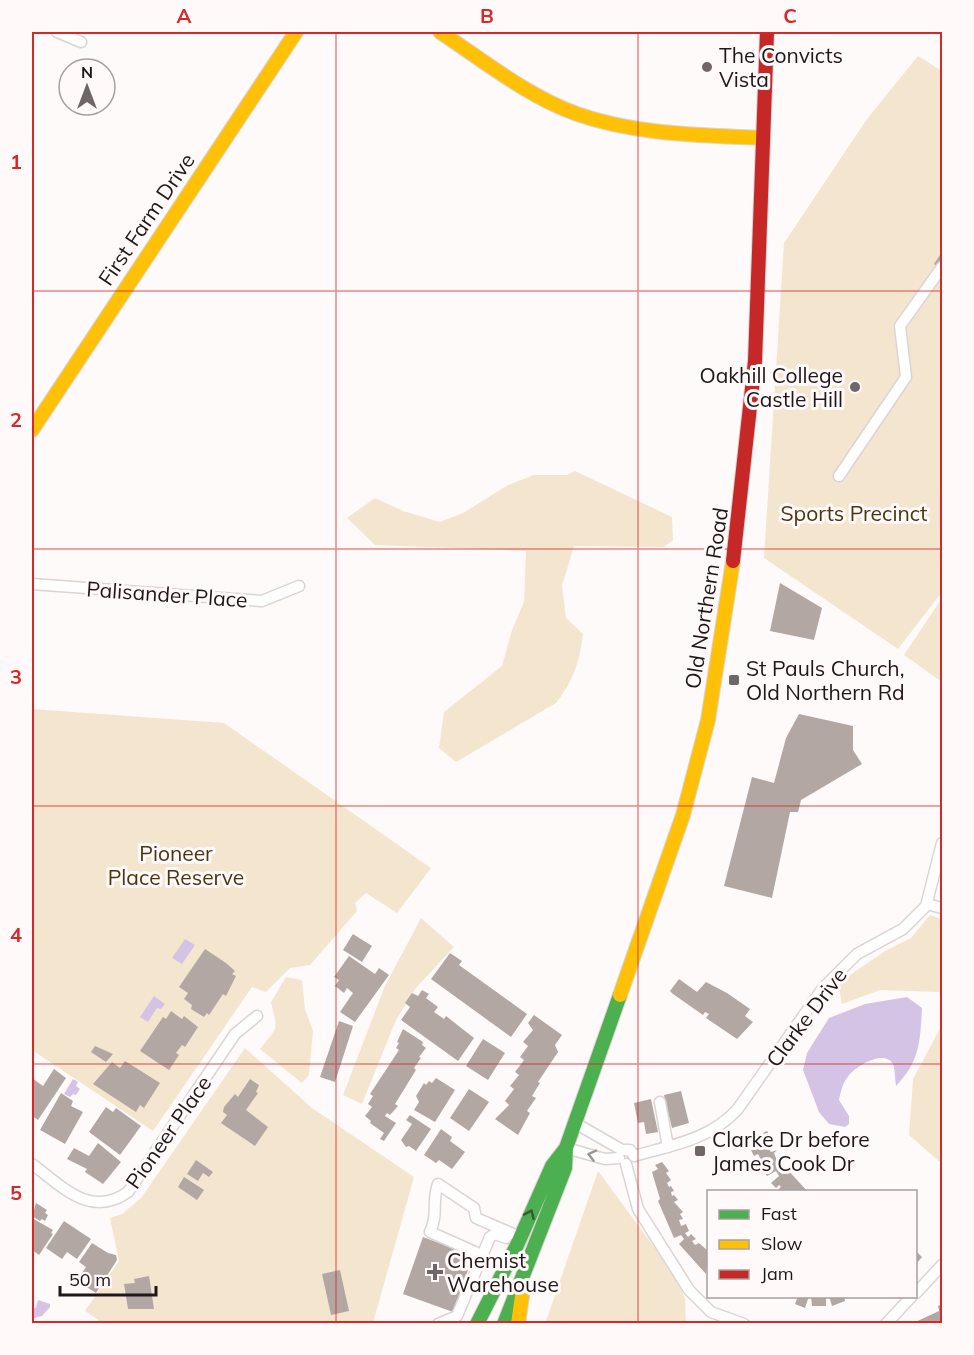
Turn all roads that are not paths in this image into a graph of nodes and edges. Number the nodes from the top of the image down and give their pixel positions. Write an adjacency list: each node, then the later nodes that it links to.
1 (57, 32): 5 (street)
2 (296, 32): 8 (main road, First Farm Drive)
3 (440, 32): 6 (main road)
4 (767, 32): 6 (main road, Old Northern Road)
5 (81, 42)
6 (763, 138): 17 (main road, Old Northern Road)
7 (942, 267): 9 (street)
8 (32, 430)
9 (839, 476)
10 (32, 584): 11 (street, Palisander Place)
11 (299, 586)
12 (942, 843): 13 (street)
13 (927, 904): 14 (street); 18 (street, Clarke Drive)
14 (942, 908)
15 (257, 1016): 21 (street, Pioneer Place)
16 (660, 1102): 18 (street)
17 (575, 1123): 19 (main road, Old Northern Road); 20 (street)
18 (668, 1147): 20 (street, Clarke Drive)
19 (566, 1148): 20 (street, one-way to 19); 22 (main road, Old Northern Road, one-way to 19); 25 (main road, Old Northern Road)
20 (622, 1157): 32 (street)
21 (32, 1164)
22 (519, 1240): 23 (street); 23 (street); 29 (main road, Old Northern Road)
23 (484, 1257): 28 (street)
24 (942, 1265): 26 (street)
25 (527, 1266): 30 (main road, Old Northern Road); 31 (main road)
26 (917, 1291)
27 (910, 1298): 33 (street)
28 (438, 1323)
29 (477, 1323)
30 (504, 1323)
31 (518, 1323)
32 (744, 1323)
33 (886, 1323)

